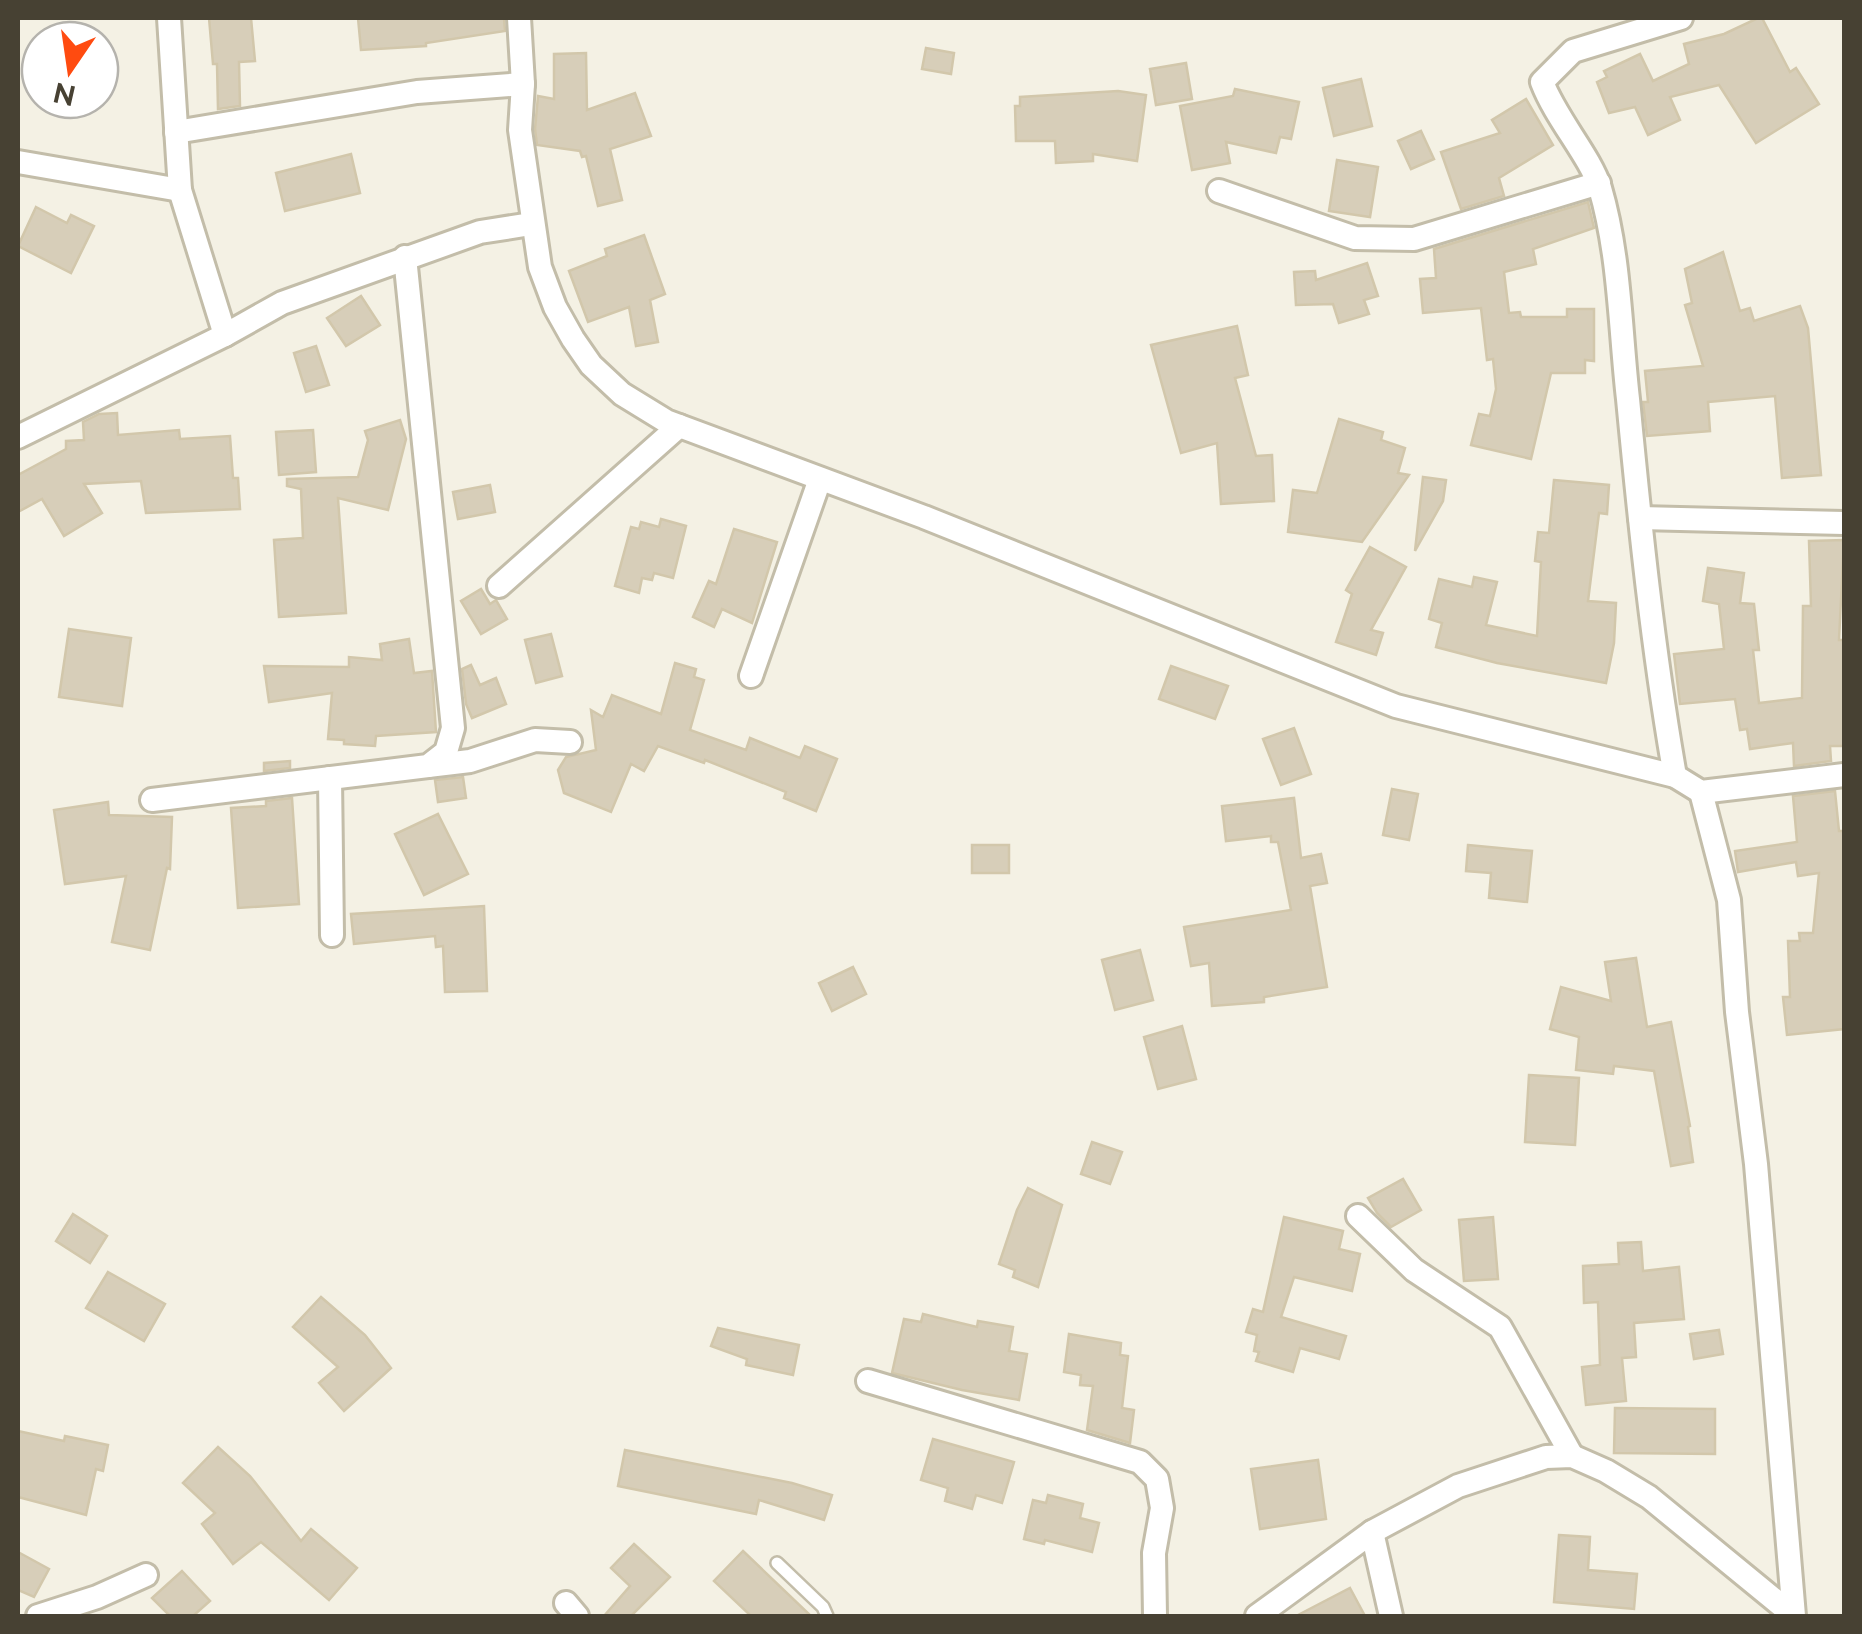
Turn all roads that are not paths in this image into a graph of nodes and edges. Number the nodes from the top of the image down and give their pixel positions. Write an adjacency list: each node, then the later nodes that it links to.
1 (169, 18): 5 (street)
2 (518, 18): 4 (street)
3 (1681, 18): 7 (street)
4 (524, 84): 5 (street); 10 (street)
5 (176, 132): 8 (street)
6 (18, 162): 8 (street)
7 (1599, 183): 9 (street); 16 (street)
8 (180, 190): 12 (street)
9 (1218, 191)
10 (531, 224): 11 (street); 13 (street)
11 (405, 258): 12 (street); 21 (street)
12 (225, 335): 14 (street)
13 (678, 426): 15 (street); 18 (street)
14 (18, 437)
15 (820, 479): 19 (street); 23 (street)
16 (1640, 518): 17 (street); 23 (street)
17 (1844, 522)
18 (499, 586)
19 (752, 676)
20 (570, 742): 21 (street)
21 (428, 766): 24 (street)
22 (1844, 775): 25 (street)
23 (1675, 776): 25 (street)
24 (330, 778): 26 (street); 27 (street)
25 (1701, 792): 39 (street)
26 (152, 800)
27 (332, 935)
28 (1358, 1216): 30 (street)
29 (868, 1381): 36 (street)
30 (1572, 1456): 31 (street); 39 (street)
31 (1372, 1532): 37 (street); 38 (street)
32 (777, 1563): 35 (lane)
33 (146, 1575): 34 (street)
34 (38, 1616)
35 (827, 1616)
36 (1156, 1616)
37 (1257, 1616)
38 (1391, 1616)
39 (1794, 1616)

